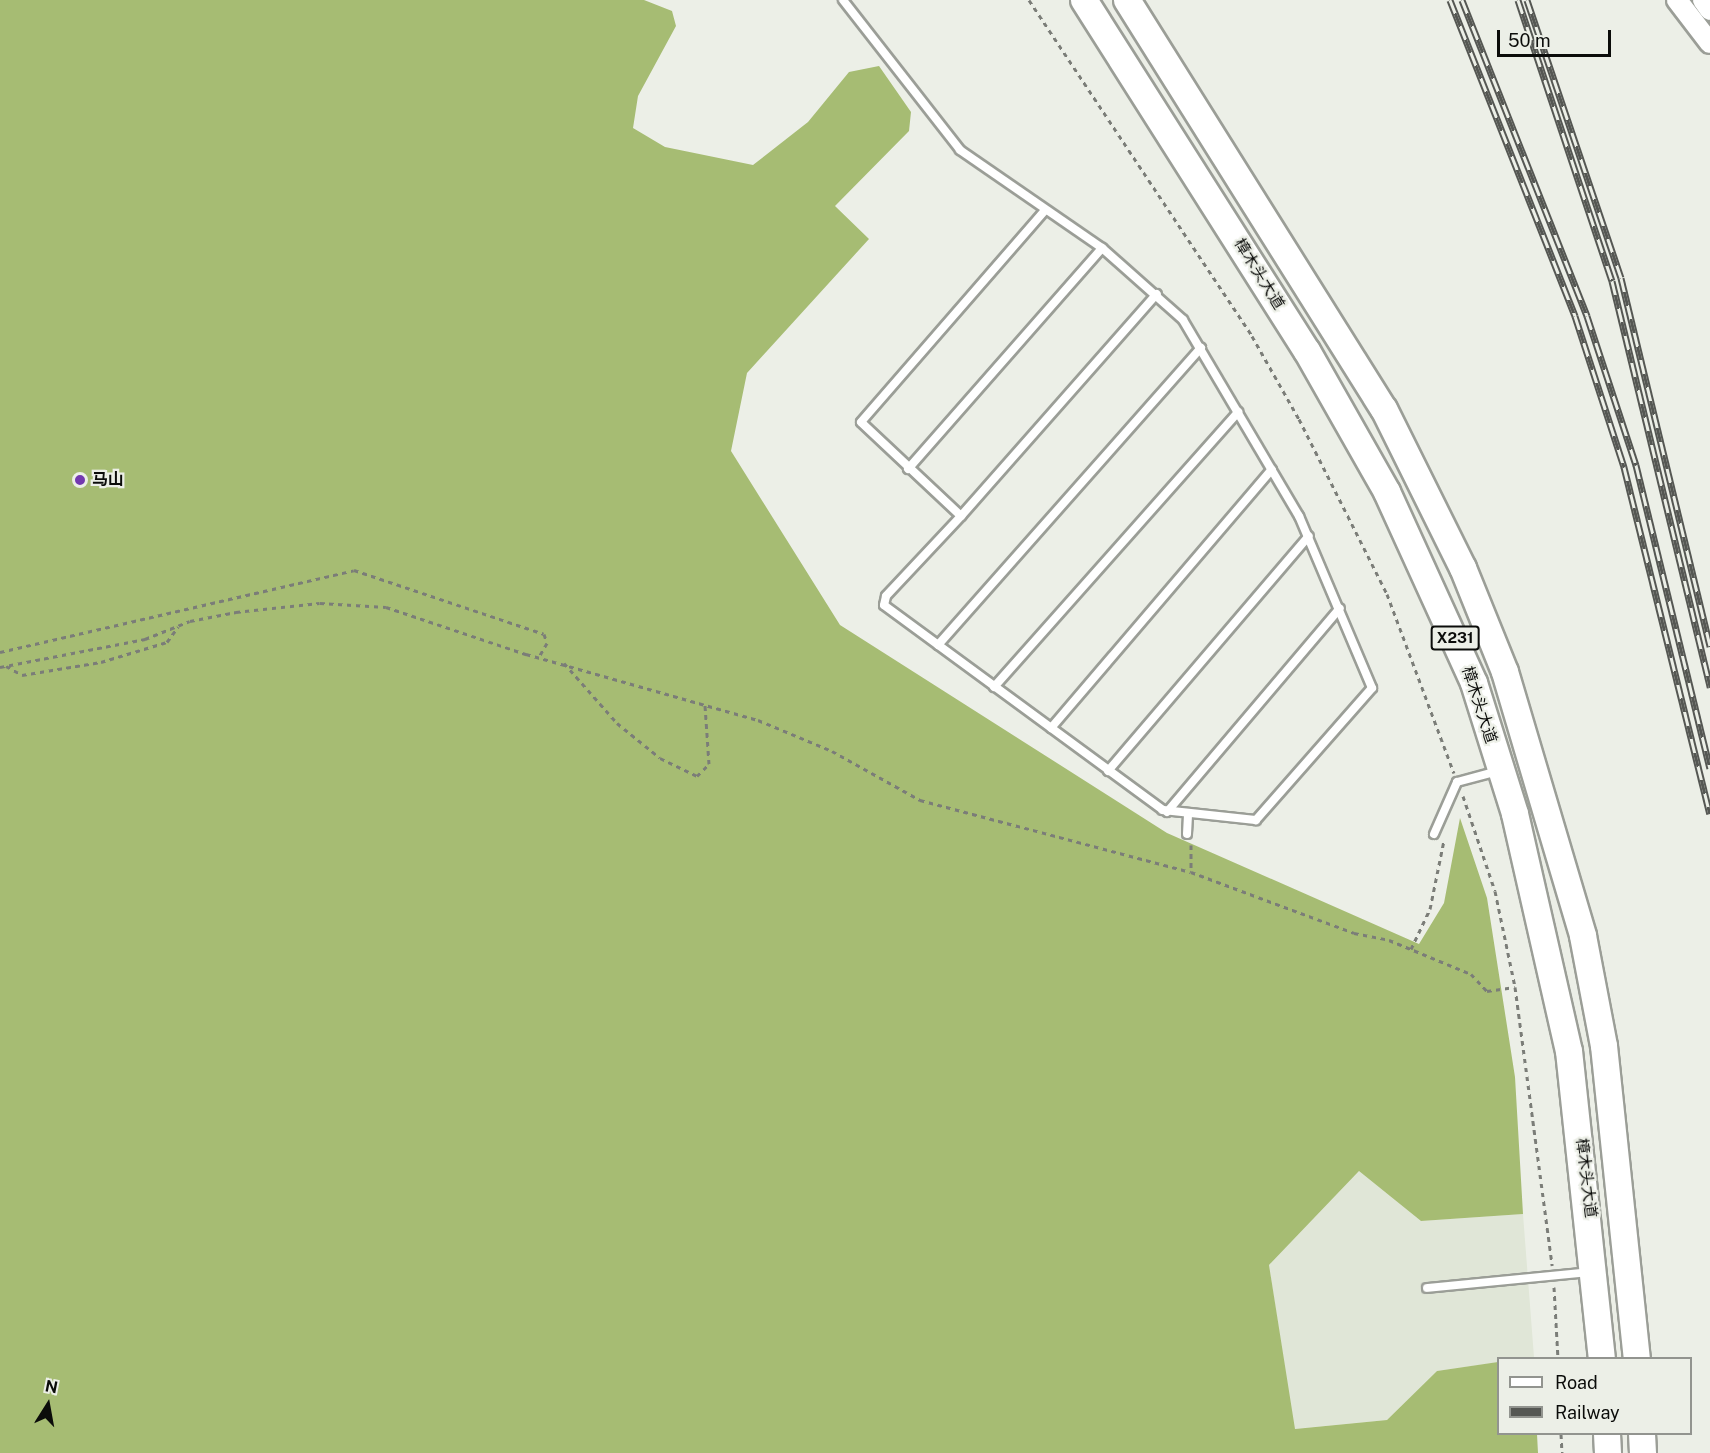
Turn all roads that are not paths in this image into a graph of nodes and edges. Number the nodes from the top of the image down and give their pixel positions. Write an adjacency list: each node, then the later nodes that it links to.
1 (843, 0): 8 (lane)
2 (1084, 0): 21 (main road, 樟木头大道 / X231)
3 (1127, 0): 30 (main road, 樟木头大道 / X231)
4 (1677, 0): 7 (street)
5 (1703, 0): 6 (street)
6 (1710, 10)
7 (1710, 43)
8 (1045, 210): 9 (lane); 13 (lane)
9 (1102, 248): 10 (lane); 13 (lane)
10 (1157, 294): 11 (lane); 15 (lane)
11 (1201, 348): 12 (lane); 18 (lane)
12 (1238, 412): 14 (lane); 19 (lane)
13 (908, 469): 15 (lane)
14 (1272, 470): 16 (lane); 20 (lane)
15 (961, 516): 18 (lane)
16 (1309, 536): 17 (lane); 22 (lane)
17 (1340, 608): 23 (lane); 24 (lane)
18 (938, 645): 19 (lane)
19 (994, 687): 20 (lane)
20 (1051, 728): 22 (lane)
21 (1500, 770): 26 (lane); 27 (main road, 樟木头大道 / X231)
22 (1108, 771): 23 (lane)
23 (1167, 812): 24 (lane)
24 (1188, 816): 25 (lane)
25 (1187, 834)
26 (1434, 834)
27 (1595, 1271): 28 (lane); 29 (main road, 樟木头大道 / X231)
28 (1427, 1288)
29 (1602, 1357)
30 (1637, 1357)
31 (1607, 1435): 33 (main road)
32 (1642, 1435): 34 (main road)
33 (1608, 1453)
34 (1643, 1453)

